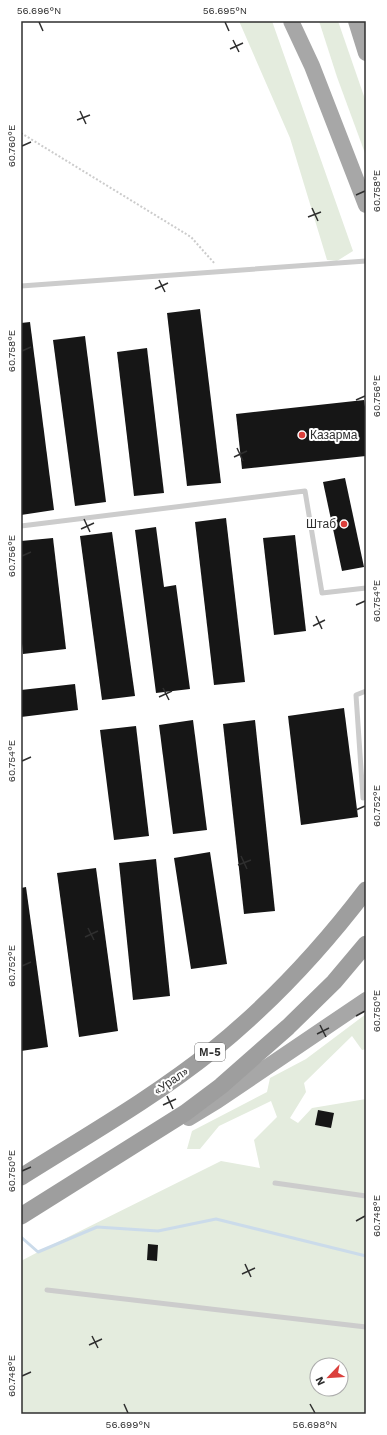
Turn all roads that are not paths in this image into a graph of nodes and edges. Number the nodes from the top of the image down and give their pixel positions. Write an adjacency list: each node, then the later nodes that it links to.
1 (291, 21): 4 (main road)
2 (356, 21): 3 (main road)
3 (366, 53)
4 (366, 205)
5 (366, 260): 6 (lane)
6 (21, 286)
7 (21, 526): 8 (lane)
8 (366, 588)
9 (366, 691): 10 (lane)
10 (363, 798)
11 (366, 890): 15 (highway, «Урал» / М-5)
12 (366, 944): 14 (highway, М-5)
13 (366, 1000): 14 (main road)
14 (130, 1147): 18 (highway, М-5)
15 (21, 1178)
16 (275, 1183): 17 (lane)
17 (366, 1196)
18 (21, 1216)
19 (47, 1290): 20 (lane)
20 (366, 1327)

